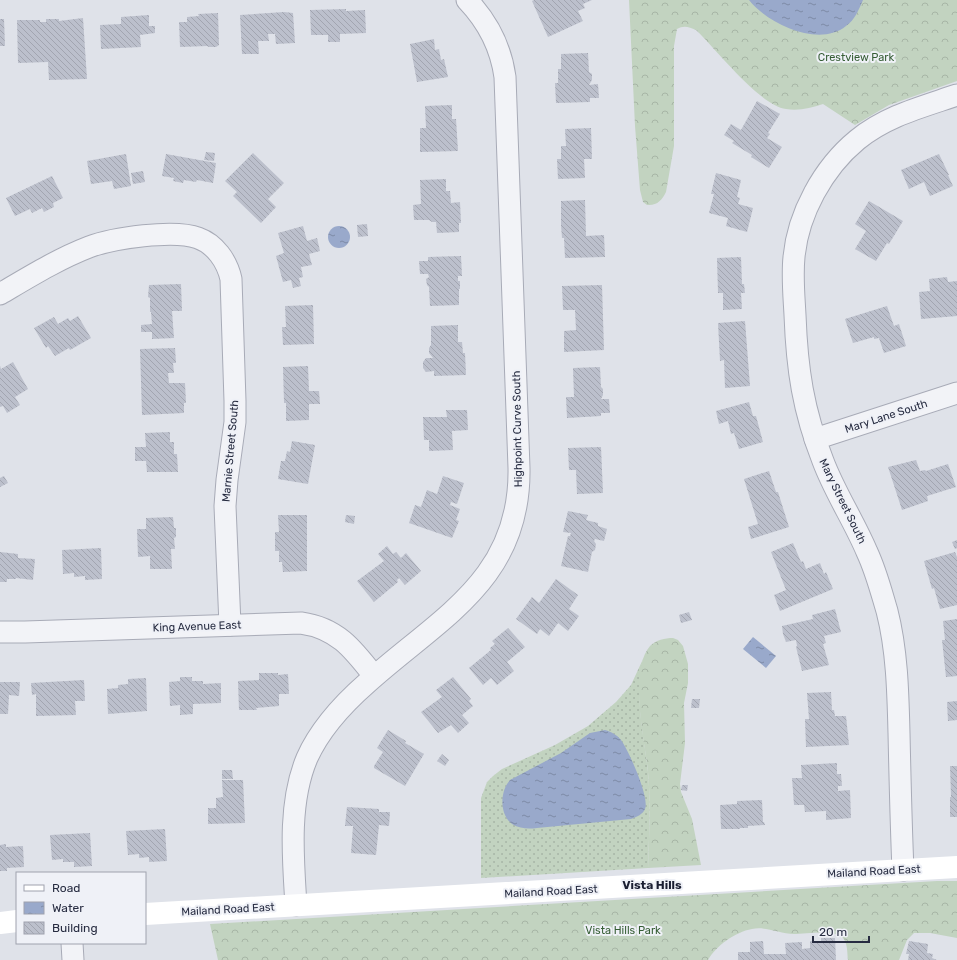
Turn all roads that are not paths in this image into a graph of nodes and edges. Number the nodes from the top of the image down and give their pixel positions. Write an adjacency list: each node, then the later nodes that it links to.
1 (468, 0): 8 (street, Highpoint Curve South)
2 (957, 95): 5 (street, Mary Street South)
3 (0, 294): 6 (street, Marnie Street South)
4 (957, 393): 5 (street, Mary Lane South)
5 (815, 439): 10 (street, Mary Street South)
6 (230, 625): 7 (street, King Avenue East); 8 (street, King Avenue East)
7 (0, 632)
8 (374, 676): 11 (street, Highpoint Curve South)
9 (957, 867): 10 (street, Mailand Road East)
10 (903, 870): 11 (street, Mailand Road East)
11 (296, 905): 12 (street, Mailand Road East)
12 (146, 914)
13 (0, 922): 14 (street)
14 (16, 922)
15 (72, 944): 16 (street)
16 (73, 960)

